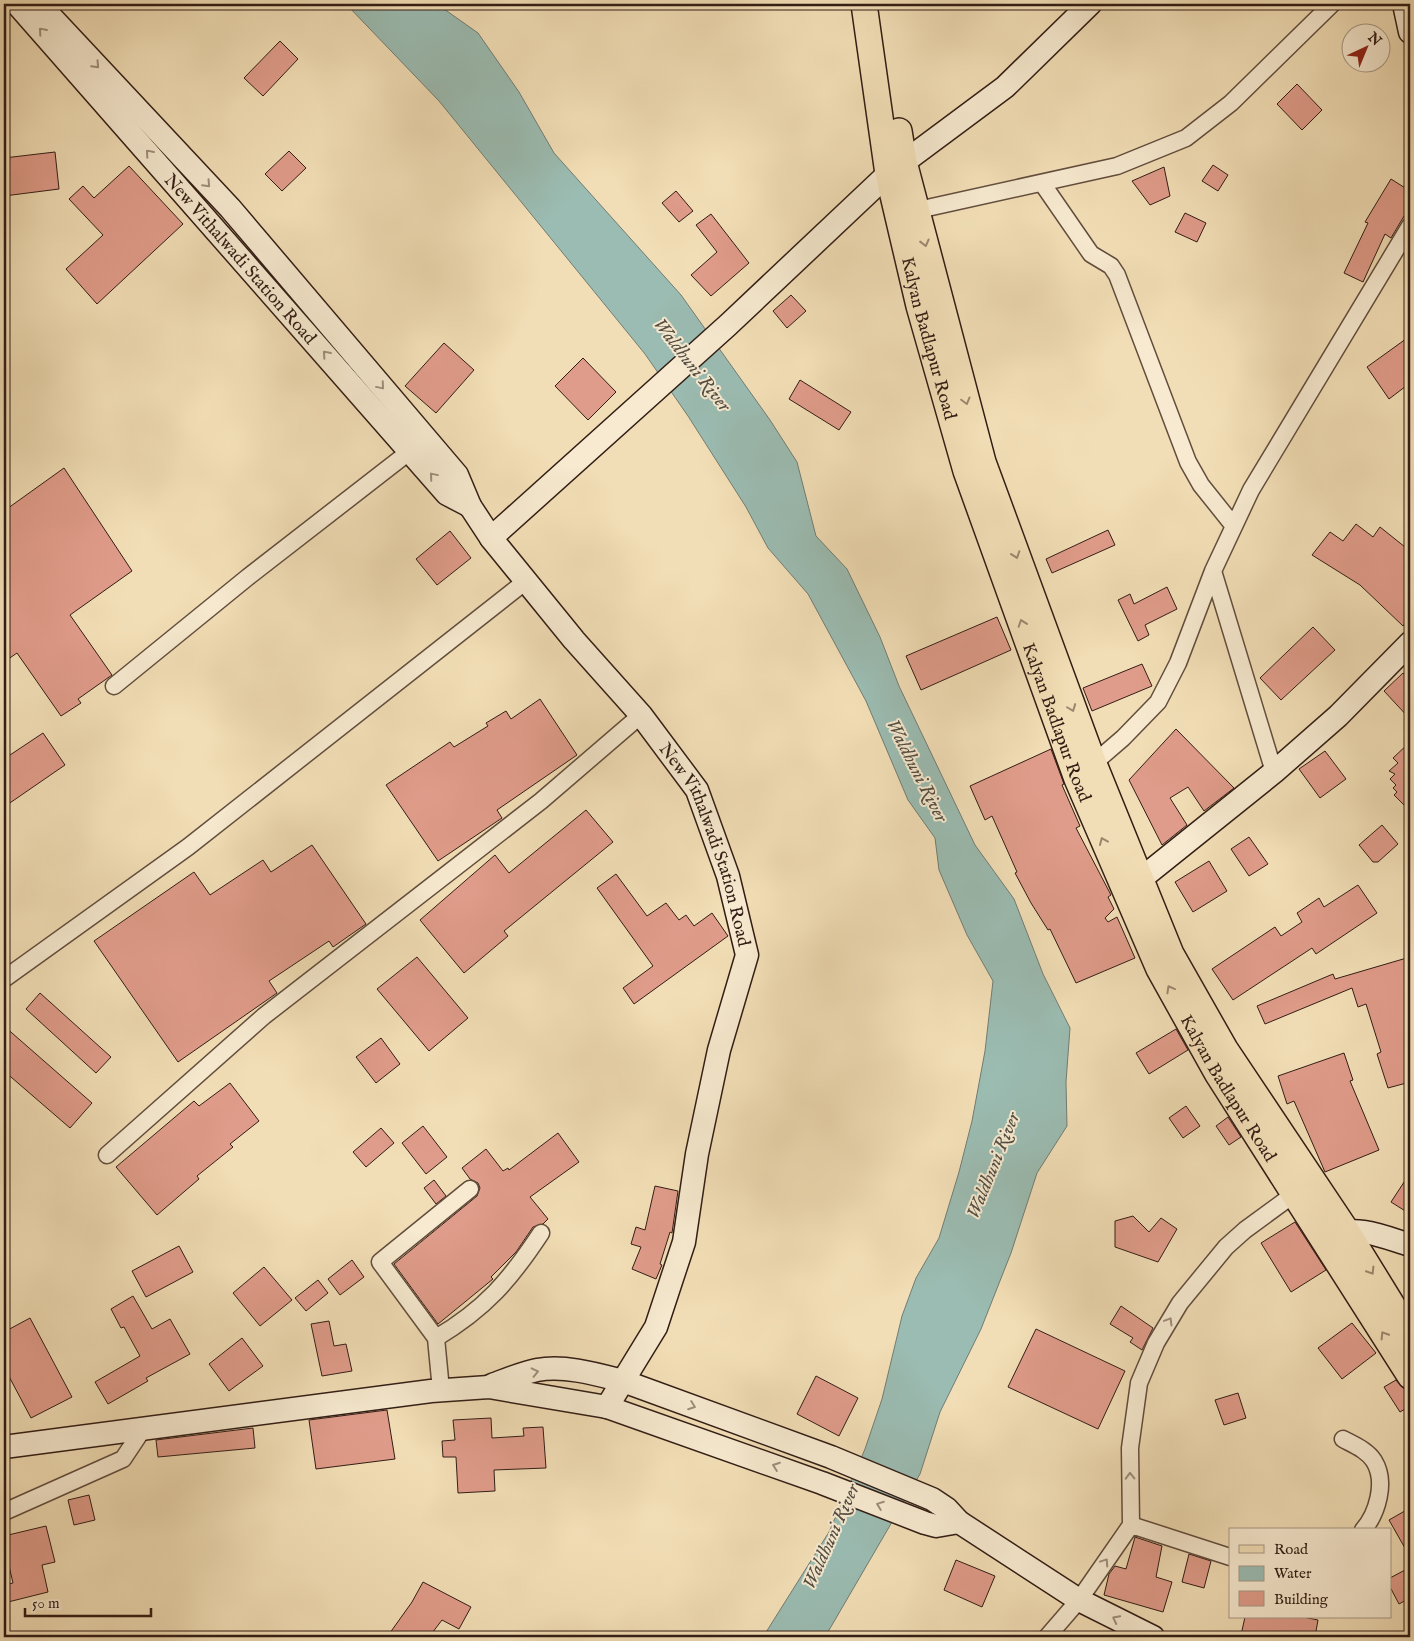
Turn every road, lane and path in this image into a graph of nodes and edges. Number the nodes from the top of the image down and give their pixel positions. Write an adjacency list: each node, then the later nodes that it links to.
1 (17, 4): 14 (street, New Vithalwadi Station Road, one-way to 1)
2 (39, 4): 13 (street, New Vithalwadi Station Road, one-way to 13)
3 (864, 4): 9 (main road, Kalyan Badlapur Road)
4 (881, 4): 9 (main road, Kalyan Badlapur Road)
5 (1090, 4): 9 (street)
6 (1332, 4): 10 (street)
7 (1404, 4): 8 (street)
8 (1410, 32)
9 (896, 168): 11 (main road, Kalyan Badlapur Road); 17 (street)
10 (1042, 183): 11 (street); 16 (street)
11 (907, 213): 23 (main road, Kalyan Badlapur Road)
12 (1410, 226): 16 (street)
13 (299, 289): 14 (street); 15 (street, New Vithalwadi Station Road, one-way to 15)
14 (283, 305): 15 (street, New Vithalwadi Station Road, one-way to 14)
15 (418, 444): 17 (street, New Vithalwadi Station Road); 21 (street)
16 (1233, 525): 18 (street)
17 (490, 538): 19 (street, New Vithalwadi Station Road)
18 (1213, 571): 23 (street); 24 (street)
19 (526, 581): 22 (street, New Vithalwadi Station Road); 26 (street)
20 (1410, 643): 24 (street)
21 (114, 686)
22 (642, 715): 27 (street); 36 (street, New Vithalwadi Station Road)
23 (1085, 772): 25 (main road, Kalyan Badlapur Road)
24 (1274, 772): 25 (street)
25 (1133, 886): 28 (main road, Kalyan Badlapur Road)
26 (4, 979)
27 (107, 1155)
28 (1303, 1188): 31 (main road, Kalyan Badlapur Road); 45 (street, one-way to 28)
29 (470, 1189): 34 (street)
30 (541, 1233): 34 (street)
31 (1334, 1234): 32 (street); 33 (main road, Kalyan Badlapur Road, one-way to 33); 35 (main road, Kalyan Badlapur Road, one-way to 31)
32 (1410, 1245)
33 (1410, 1334)
34 (436, 1338): 38 (street)
35 (1410, 1376)
36 (623, 1381): 37 (street, one-way to 36); 39 (street, New Vithalwadi Station Road); 44 (street, one-way to 44)
37 (489, 1386): 38 (street); 39 (street)
38 (440, 1390): 40 (street)
39 (607, 1407): 44 (street, one-way to 39)
40 (143, 1429): 42 (street); 43 (street)
41 (1343, 1440): 46 (street)
42 (4, 1446)
43 (4, 1512)
44 (959, 1522): 48 (street)
45 (1131, 1525): 47 (street); 48 (street, one-way to 45)
46 (1364, 1528)
47 (1229, 1558)
48 (1079, 1600): 49 (street); 50 (street, one-way to 48)
49 (1047, 1637)
50 (1153, 1637)

